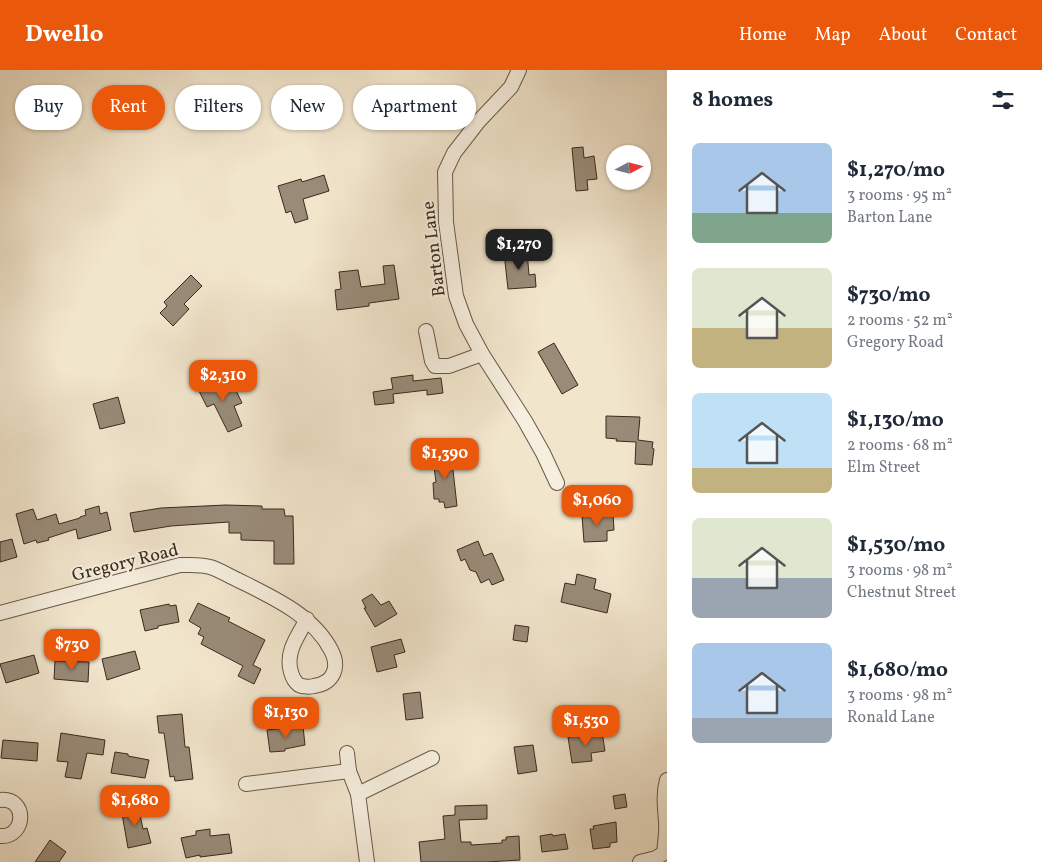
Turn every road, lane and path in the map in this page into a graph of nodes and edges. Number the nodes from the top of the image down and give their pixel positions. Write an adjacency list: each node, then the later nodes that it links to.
1 (518, 70): 3 (street, Barton Lane)
2 (426, 331): 3 (street)
3 (482, 354): 4 (street, Barton Lane)
4 (556, 483)
5 (0, 613): 6 (street, Gregory Road)
6 (307, 619): 6 (street, Gregory Road)
7 (347, 753): 9 (street)
8 (432, 758): 12 (street)
9 (349, 771): 11 (street); 12 (street)
10 (667, 780): 16 (street)
11 (246, 784)
12 (358, 794): 15 (street)
13 (0, 800): 14 (street)
14 (0, 836)
15 (367, 862)
16 (640, 862)

